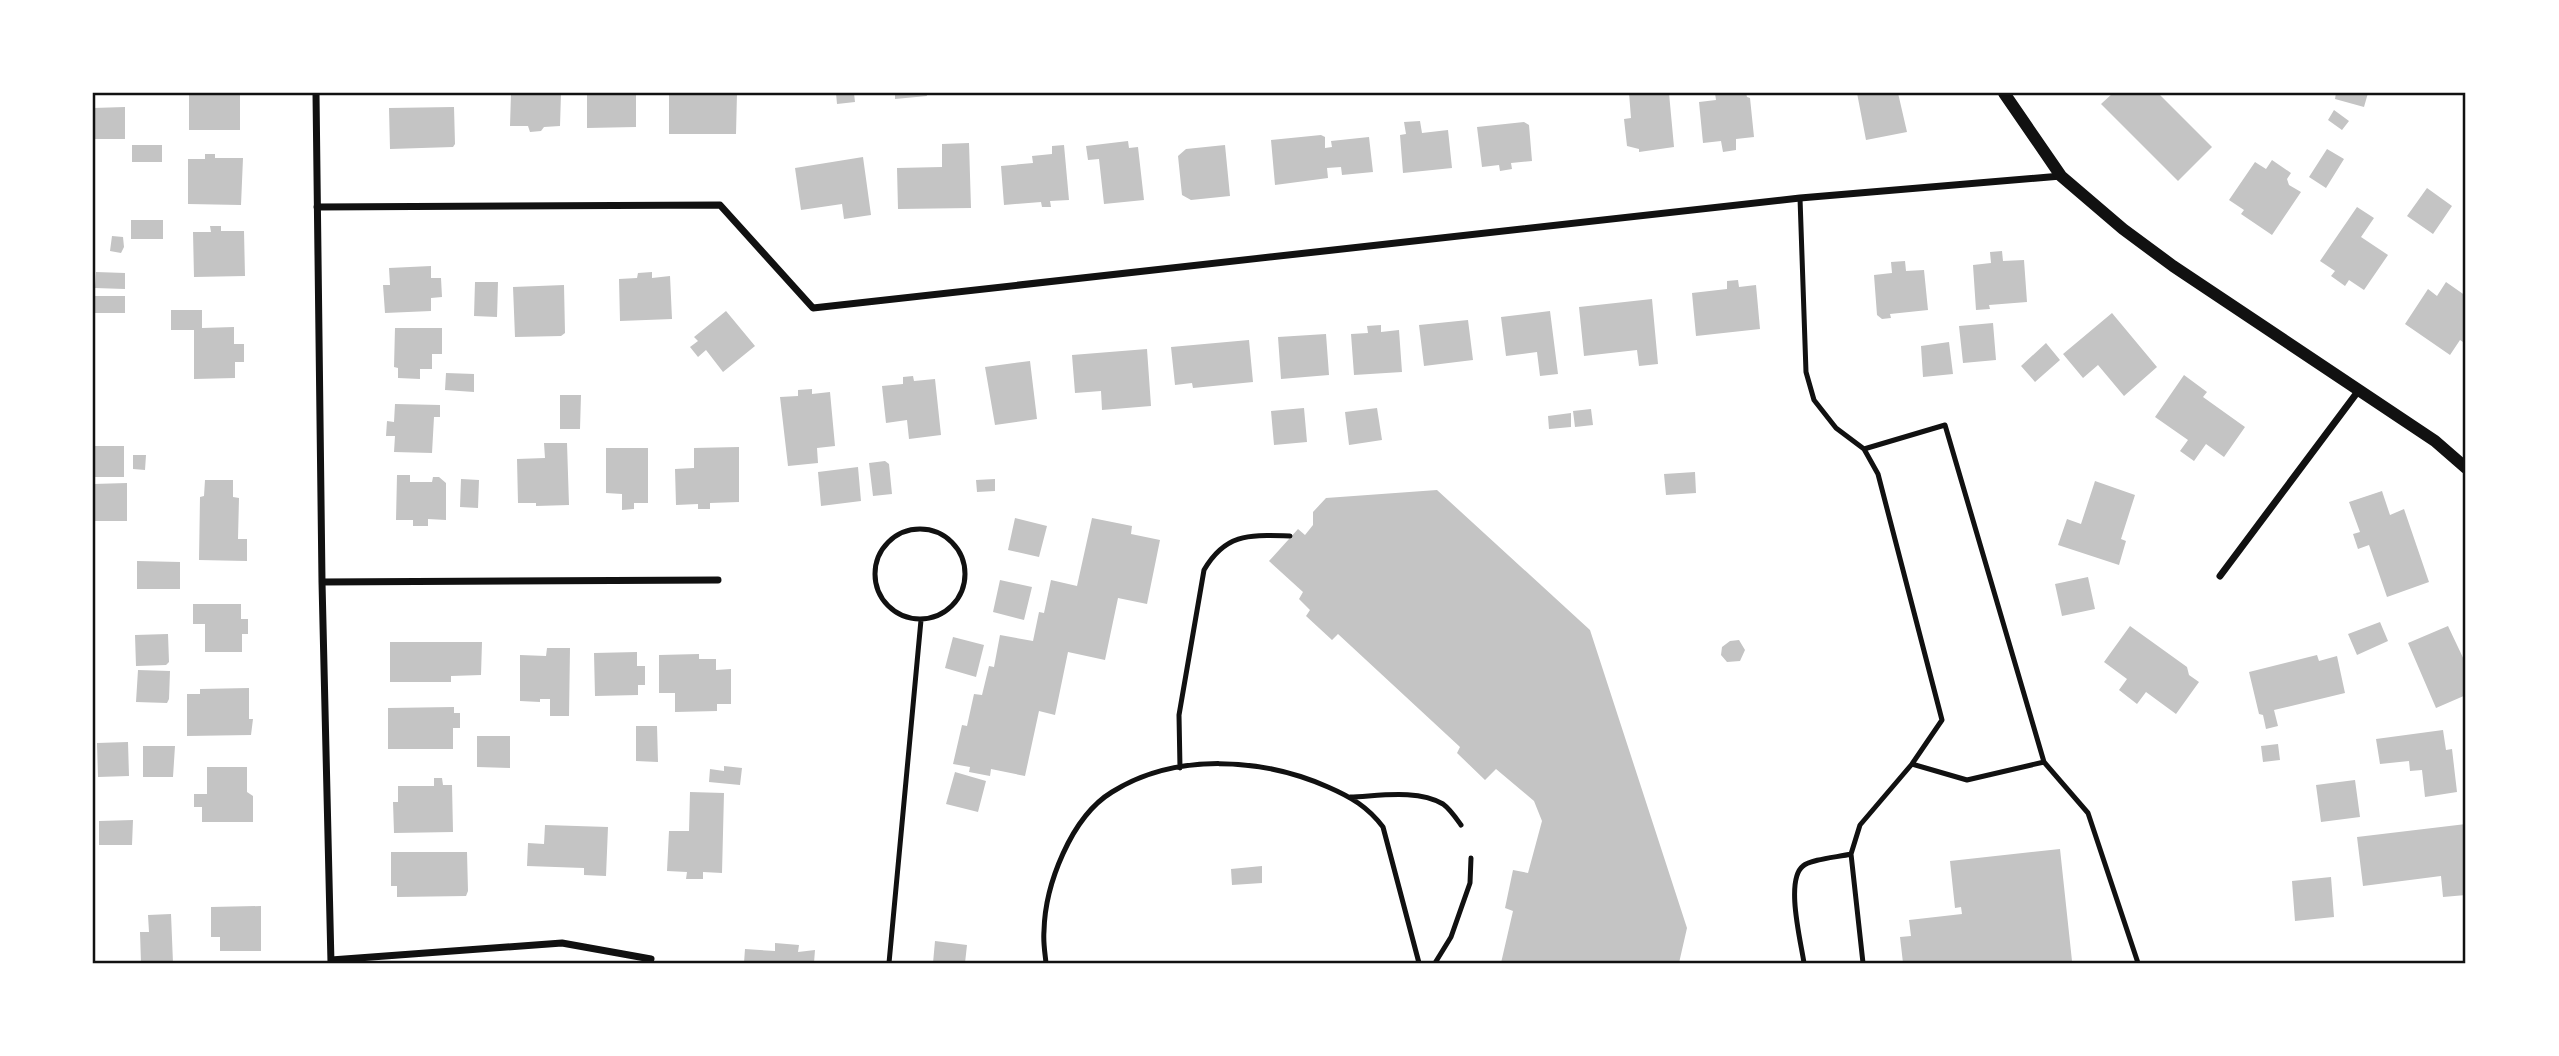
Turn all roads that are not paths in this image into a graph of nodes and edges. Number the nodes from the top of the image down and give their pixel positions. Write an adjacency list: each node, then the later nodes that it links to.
1 (316, 93): 5 (street)
2 (2004, 93): 3 (street)
3 (2061, 176): 4 (street); 6 (street)
4 (1800, 198): 5 (street); 7 (lane)
5 (317, 206): 12 (street)
6 (2359, 390): 8 (street); 10 (street)
7 (1864, 449): 14 (lane); 15 (lane)
8 (2466, 468)
9 (1290, 536): 16 (lane)
10 (2221, 576)
11 (718, 580): 12 (street)
12 (322, 582): 22 (street)
13 (921, 620): 13 (lane); 23 (lane)
14 (2044, 762): 15 (lane); 29 (lane)
15 (1912, 764): 19 (lane)
16 (1180, 768): 17 (lane); 24 (lane)
17 (1350, 797): 18 (lane); 25 (lane)
18 (1461, 825)
19 (1851, 854): 27 (lane); 28 (lane)
20 (1471, 858): 26 (lane)
21 (651, 959): 22 (street)
22 (331, 962)
23 (889, 963)
24 (1046, 963)
25 (1419, 963)
26 (1435, 963)
27 (1804, 963)
28 (1863, 963)
29 (2138, 963)

